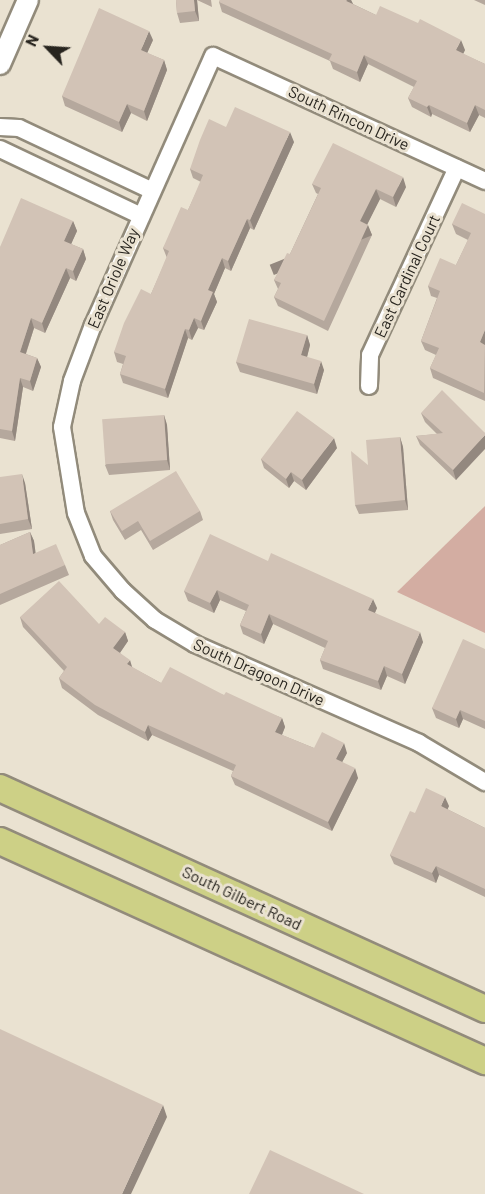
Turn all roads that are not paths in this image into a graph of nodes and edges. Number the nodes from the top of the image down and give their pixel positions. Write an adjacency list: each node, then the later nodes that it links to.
1 (28, 0): 3 (street)
2 (213, 56): 6 (street, South Rincon Drive); 8 (street, East Oriole Way)
3 (0, 64)
4 (0, 128): 8 (street)
5 (0, 149): 9 (street)
6 (457, 168): 7 (street, South Rincon Drive); 10 (street, East Cardinal Court)
7 (485, 181)
8 (151, 190): 9 (street, East Oriole Way)
9 (139, 215): 11 (street, East Oriole Way)
10 (369, 386)
11 (76, 513): 12 (street, South Dragoon Drive)
12 (485, 782)
13 (0, 788): 15 (main road, South Gilbert Road)
14 (0, 841): 16 (main road)
15 (485, 1009)
16 (485, 1061)

